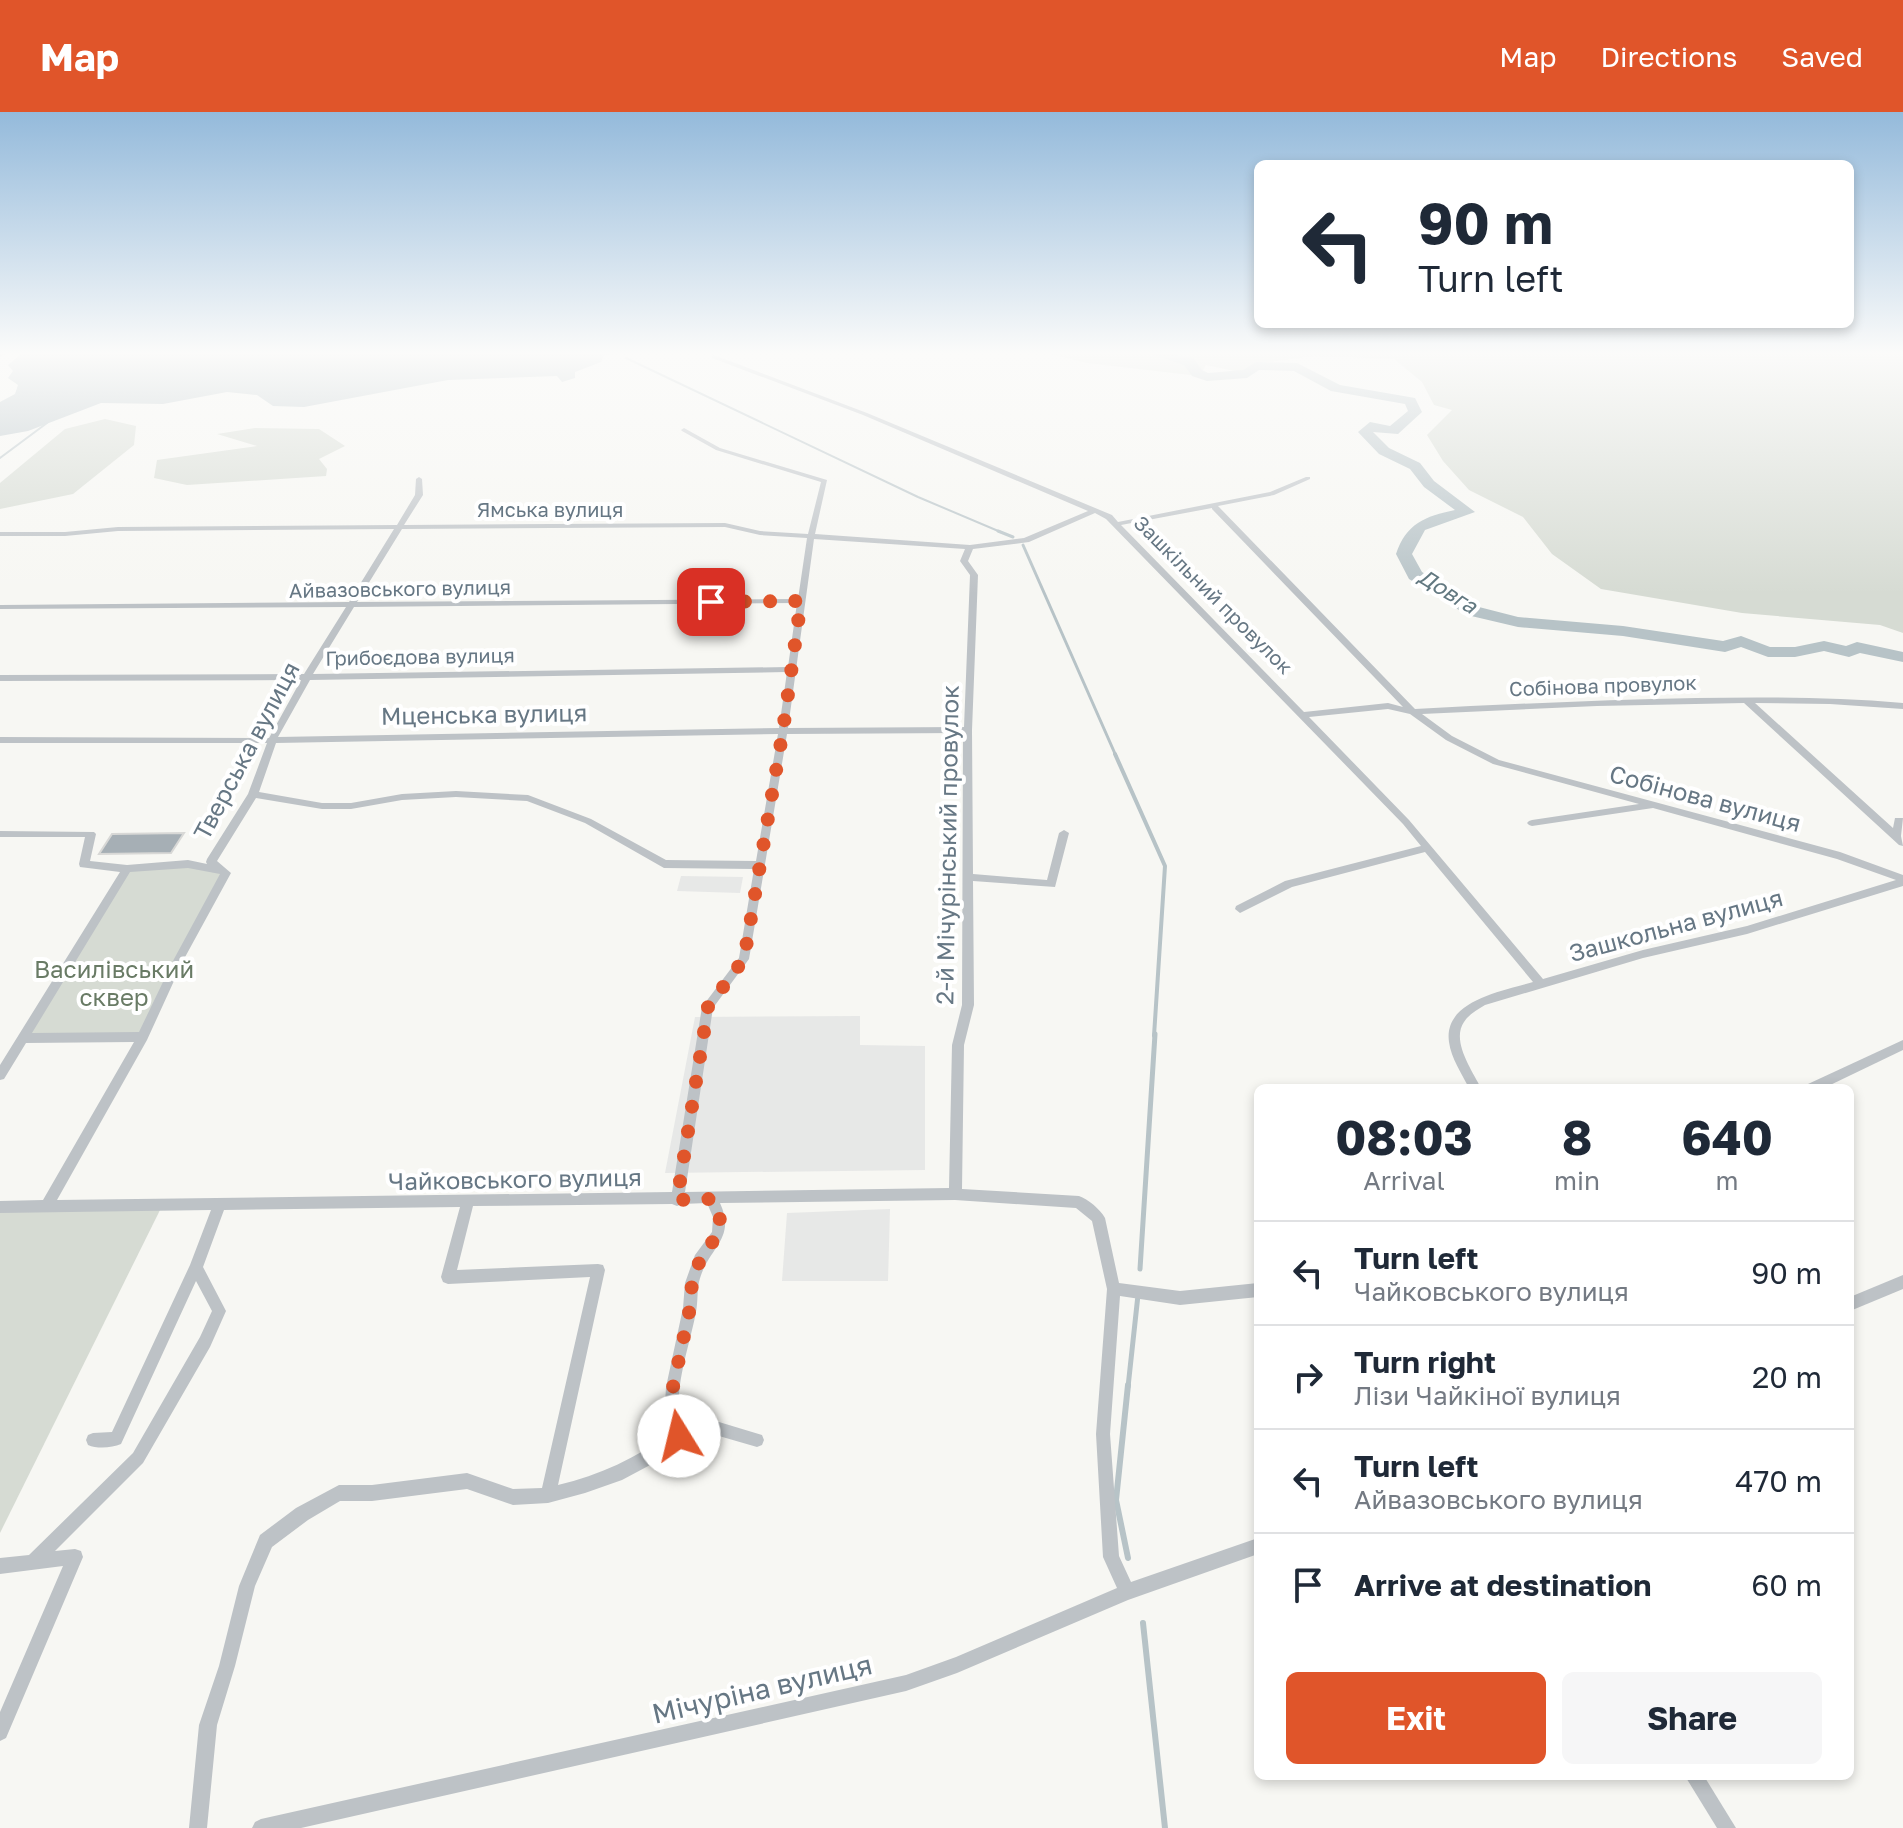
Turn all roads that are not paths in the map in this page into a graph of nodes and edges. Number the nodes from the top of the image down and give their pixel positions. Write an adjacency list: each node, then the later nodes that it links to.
1 (691, 434): 10 (street)
2 (912, 434): 6 (street, Зашкільний провулок)
3 (1308, 478): 5 (street)
4 (419, 479): 8 (street, Тверська вулиця)
5 (1215, 507): 7 (street); 20 (street, Собінова вулиця)
6 (1092, 512): 7 (street, Зашкільний провулок); 11 (street, Ямська вулиця)
7 (1117, 524): 21 (street, Зашкільний провулок)
8 (401, 527): 9 (street, Ямська вулиця); 10 (street, Ямська вулиця); 13 (street, Тверська вулиця)
9 (0, 534)
10 (811, 535): 11 (street, Ямська вулиця); 12 (street)
11 (970, 547): 23 (street, 2-й Мічурінський провулок)
12 (801, 601): 13 (street, Айвазовського вулиця); 15 (street)
13 (351, 606): 14 (street, Айвазовського вулиця); 16 (street, Тверська вулиця)
14 (0, 607)
15 (792, 669): 16 (street, Грибоєдова вулиця); 22 (street)
16 (307, 677): 17 (street, Грибоєдова вулиця); 24 (street, Тверська вулиця)
17 (0, 678)
18 (1746, 700): 19 (street, Собінова провулок); 20 (street, Собінова провулок); 32 (street)
19 (1903, 706)
20 (1413, 712): 21 (street, Собінова провулок); 27 (street, Собінова вулиця)
21 (1305, 715): 33 (street, Зашкільний провулок)
22 (783, 730): 23 (street, Мценська вулиця); 24 (street, Мценська вулиця); 34 (street)
23 (968, 730): 37 (street, 2-й Мічурінський провулок)
24 (273, 739): 25 (street, Мценська вулиця); 26 (street, Тверська вулиця)
25 (0, 740)
26 (253, 794): 34 (street); 36 (street, Тверська вулиця)
27 (1654, 805): 29 (street); 38 (street, Собінова вулиця)
28 (1903, 821): 32 (street)
29 (1532, 823)
30 (1064, 833): 37 (street)
31 (0, 834): 35 (street)
32 (1900, 839)
33 (1428, 848): 39 (street); 40 (street, Зашкільний провулок)
34 (760, 865): 49 (street)
35 (127, 869): 36 (street); 42 (street)
36 (226, 873): 41 (street, Тверська вулиця)
37 (968, 877): 47 (street, 2-й Мічурінський провулок)
38 (1903, 880): 40 (street, Зашкольна вулиця)
39 (1240, 909)
40 (1540, 983): 45 (street, Зашкольна вулиця)
41 (143, 1037): 42 (street); 53 (street, Тверська вулиця)
42 (23, 1038): 44 (street)
43 (1903, 1045): 46 (street)
44 (0, 1075)
45 (1473, 1084)
46 (1820, 1084)
47 (955, 1194): 48 (street, Чайковського вулиця); 56 (street, Чайковського вулиця)
48 (712, 1199): 49 (street, Чайковського вулиця); 59 (street)
49 (677, 1200): 50 (street, Чайковського вулиця)
50 (467, 1203): 51 (street, Чайковського вулиця); 62 (street)
51 (219, 1205): 53 (street, Чайковського вулиця); 54 (street)
52 (0, 1207): 53 (street, Чайковського вулиця)
53 (46, 1207)
54 (196, 1267): 60 (street); 64 (street)
55 (1903, 1282): 58 (street)
56 (1114, 1289): 57 (street); 66 (street)
57 (1254, 1290)
58 (1854, 1302)
59 (679, 1436): 61 (street); 62 (street)
60 (93, 1440)
61 (757, 1440)
62 (548, 1495): 69 (street)
63 (1254, 1547): 66 (street, Мічуріна вулиця)
64 (33, 1562): 65 (street); 67 (street)
65 (0, 1566)
66 (1127, 1592): 70 (street, Мічуріна вулиця)
67 (0, 1732)
68 (1697, 1780): 71 (street)
69 (198, 1828)
70 (261, 1828)
71 (1727, 1828)

